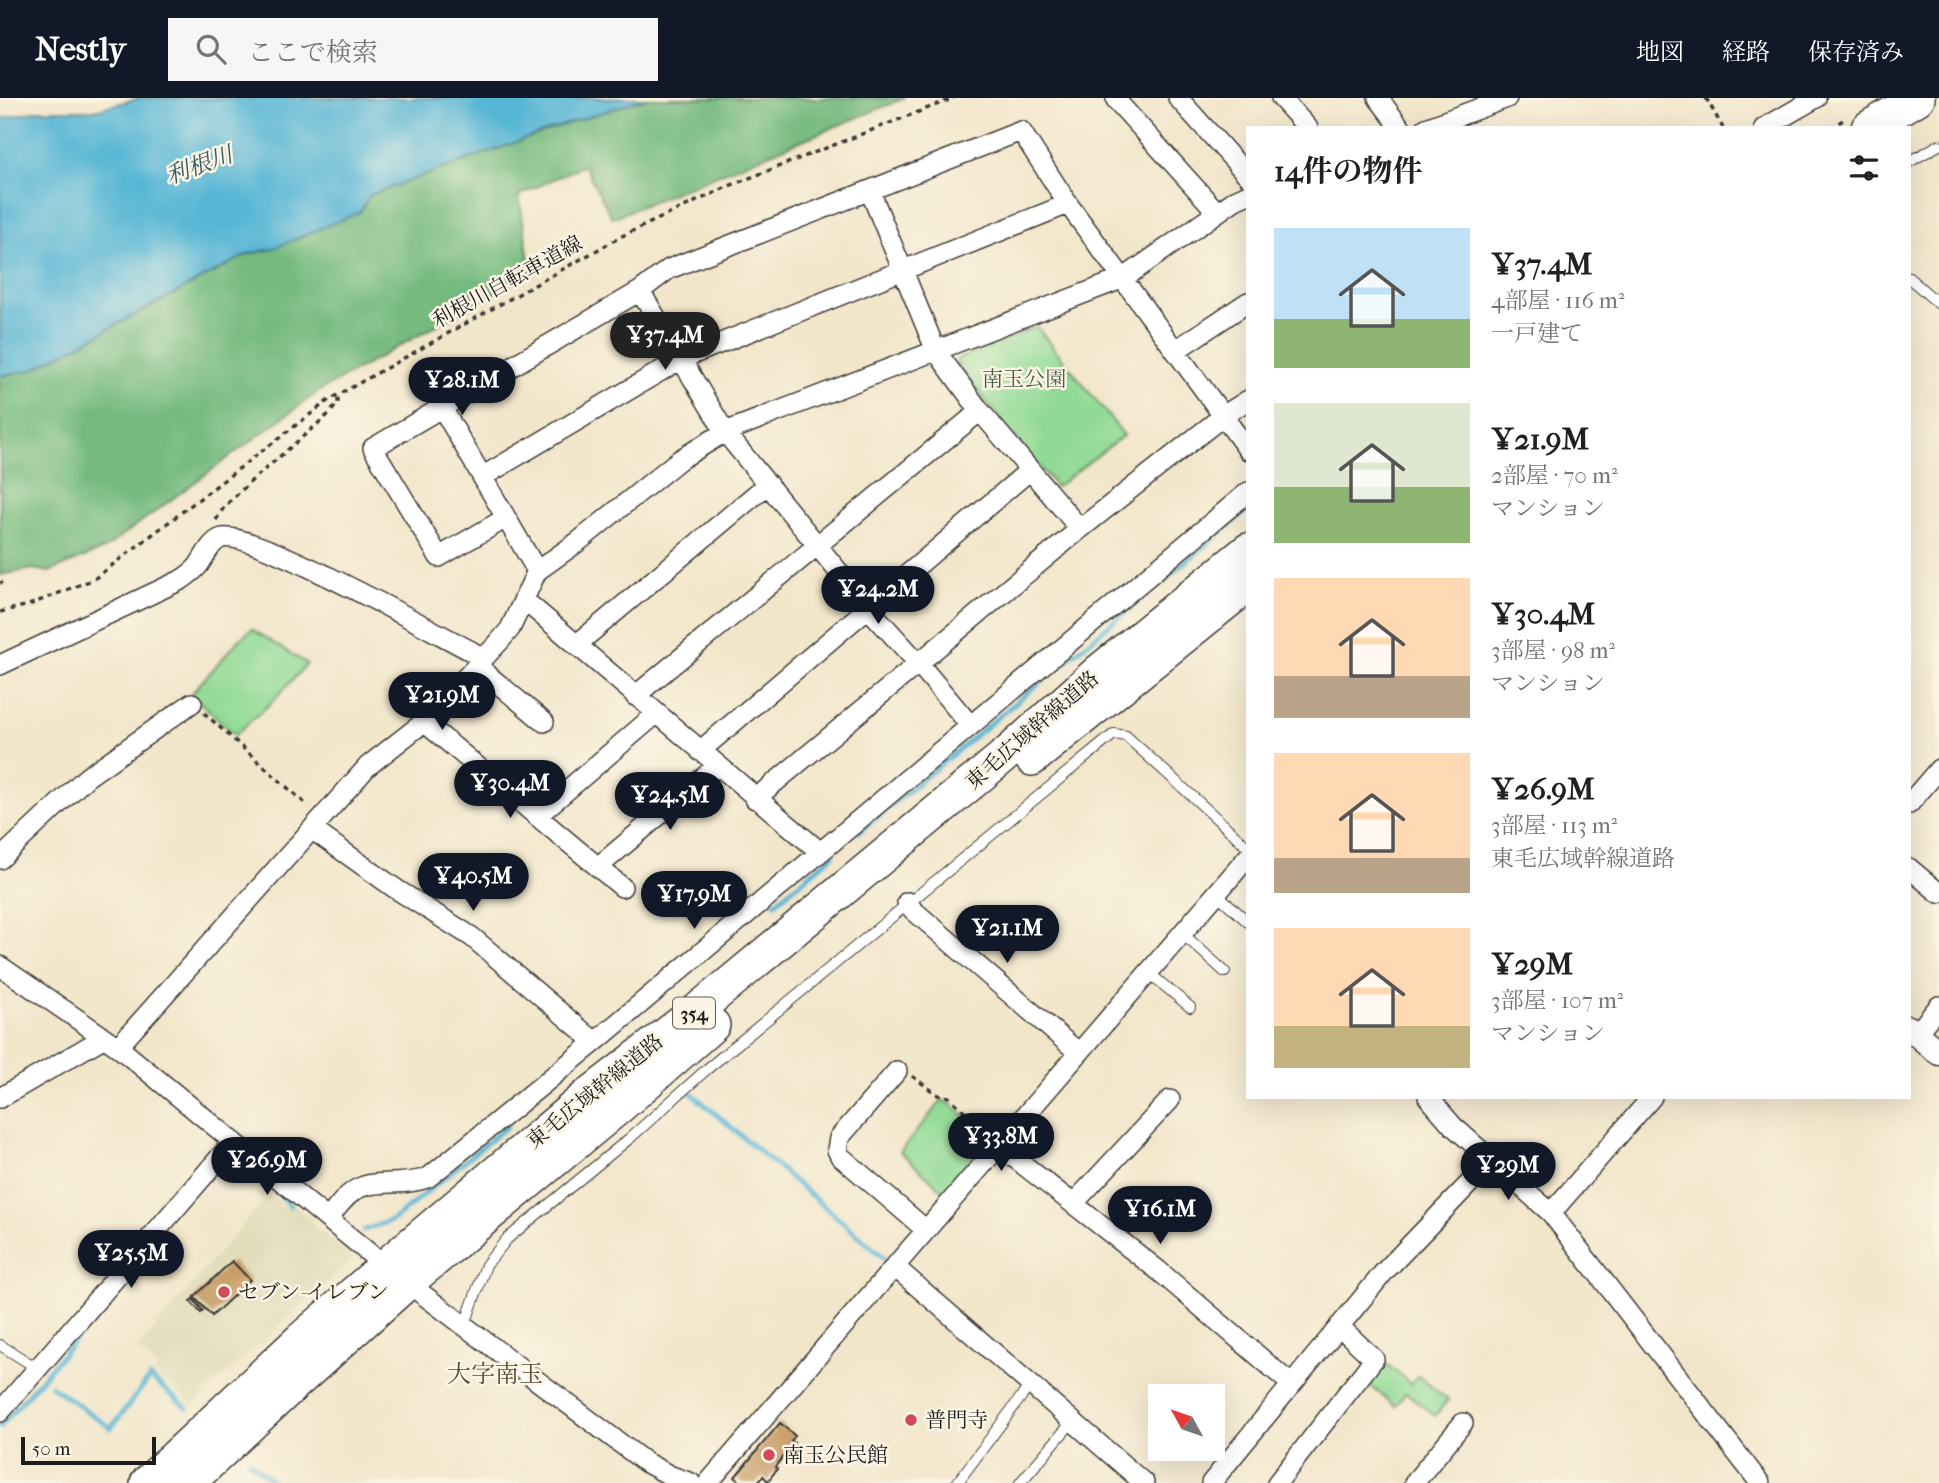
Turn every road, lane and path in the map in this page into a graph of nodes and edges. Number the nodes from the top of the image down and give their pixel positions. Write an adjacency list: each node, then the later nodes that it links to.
1 (954, 98): 36 (path, 利根川自転車道線)
2 (1178, 98): 22 (street)
3 (1281, 98): 12 (street)
4 (1378, 98): 13 (street)
5 (1507, 98): 10 (street)
6 (1706, 98): 16 (path)
7 (1816, 98): 17 (street)
8 (1918, 98): 18 (highway)
9 (1116, 100): 26 (street)
10 (1480, 108): 14 (street); 15 (street)
11 (1939, 108): 19 (highway)
12 (1306, 126)
13 (1399, 126)
14 (1431, 126)
15 (1480, 126)
16 (1722, 126)
17 (1767, 126)
18 (1871, 126)
19 (1910, 126)
20 (1939, 145): 21 (lane)
21 (1911, 162)
22 (1246, 174)
23 (870, 191): 25 (street); 27 (street); 30 (street)
24 (1246, 195): 26 (street)
25 (1068, 204): 27 (street); 28 (street)
26 (1217, 212): 28 (street)
27 (904, 268): 34 (street); 35 (street)
28 (1124, 278): 33 (street); 34 (street)
29 (1911, 280): 32 (lane)
30 (640, 291): 35 (street); 38 (street)
31 (1246, 303): 33 (street)
32 (1939, 304)
33 (1175, 350): 40 (street)
34 (936, 351): 39 (street); 41 (street)
35 (681, 359): 41 (street); 44 (street)
36 (338, 395): 48 (path); 56 (path, 利根川自転車道線)
37 (1246, 401): 40 (street)
38 (441, 406): 44 (street); 47 (street)
39 (980, 411): 43 (street); 50 (street)
40 (1223, 416): 42 (street); 49 (street)
41 (726, 432): 45 (street); 52 (street)
42 (1246, 447)
43 (1030, 470): 49 (street); 55 (street)
44 (482, 477): 47 (street)
45 (768, 484): 50 (street); 57 (street)
46 (1246, 494): 66 (street)
47 (506, 518): 52 (street)
48 (216, 529)
49 (1080, 529): 59 (street)
50 (818, 545): 55 (street); 61 (street)
51 (1246, 552): 109 (highway, 東毛広域幹線道路 / 354)
52 (537, 571): 54 (street)
53 (1246, 587): 109 (highway, 東毛広域幹線道路 / 354)
54 (524, 600): 57 (street); 58 (street)
55 (868, 608): 59 (street); 67 (street)
56 (0, 612)
57 (576, 645): 61 (street)
58 (479, 663): 60 (street); 64 (street); 65 (street)
59 (919, 663): 66 (street); 70 (street)
60 (0, 665)
61 (635, 696): 63 (street)
62 (192, 702): 73 (path); 76 (street)
63 (656, 714): 67 (street); 72 (street)
64 (424, 722): 72 (street); 73 (street)
65 (544, 722)
66 (970, 725): 75 (street)
67 (700, 751): 68 (street)
68 (717, 766): 70 (street); 78 (street)
69 (1939, 769): 71 (street)
70 (755, 799): 75 (street)
71 (1911, 802)
72 (537, 816): 78 (street)
73 (318, 825): 92 (street); 93 (street)
74 (1246, 845): 83 (lane)
75 (819, 851): 92 (street)
76 (0, 859)
77 (1246, 859): 82 (street)
78 (598, 867): 80 (street)
79 (1911, 870): 81 (street)
80 (622, 887)
81 (1939, 893)
82 (1217, 894): 84 (lane); 85 (street)
83 (907, 902): 94 (street); 111 (lane)
84 (1246, 920)
85 (1183, 933): 87 (lane); 88 (street)
86 (0, 966): 93 (street)
87 (1226, 972)
88 (1149, 973): 90 (lane); 94 (street)
89 (1939, 1006): 91 (street)
90 (1190, 1007)
91 (1912, 1031): 95 (street)
92 (595, 1042): 106 (street)
93 (110, 1043): 97 (street); 101 (street)
94 (1079, 1053): 102 (street)
95 (1939, 1053)
96 (897, 1071): 102 (path); 107 (street)
97 (0, 1098)
98 (1431, 1099): 103 (street)
99 (1650, 1099): 105 (street)
100 (1170, 1100): 104 (street)
101 (233, 1142): 106 (street); 113 (street)
102 (998, 1145): 104 (street); 107 (street)
103 (1492, 1160): 105 (street); 110 (street)
104 (1073, 1204): 115 (street)
105 (1551, 1213): 129 (street)
106 (328, 1219): 109 (street)
107 (926, 1230): 108 (street)
108 (895, 1267): 114 (street); 122 (street)
109 (396, 1275): 111 (street); 119 (highway, 東毛広域幹線道路 / 354); 120 (highway, 東毛広域幹線道路 / 354)
110 (1339, 1326): 115 (street); 127 (street)
111 (464, 1327): 121 (street)
112 (0, 1345): 113 (lane)
113 (37, 1368): 116 (street)
114 (1030, 1384): 117 (street); 123 (lane)
115 (1291, 1384): 126 (street)
116 (0, 1412)
117 (1072, 1422): 124 (lane); 125 (street)
118 (1463, 1423): 128 (street)
119 (146, 1483)
120 (188, 1483)
121 (691, 1483)
122 (708, 1483)
123 (957, 1483)
124 (1020, 1483)
125 (1144, 1483)
126 (1211, 1483)
127 (1277, 1483)
128 (1414, 1483)
129 (1760, 1483)

